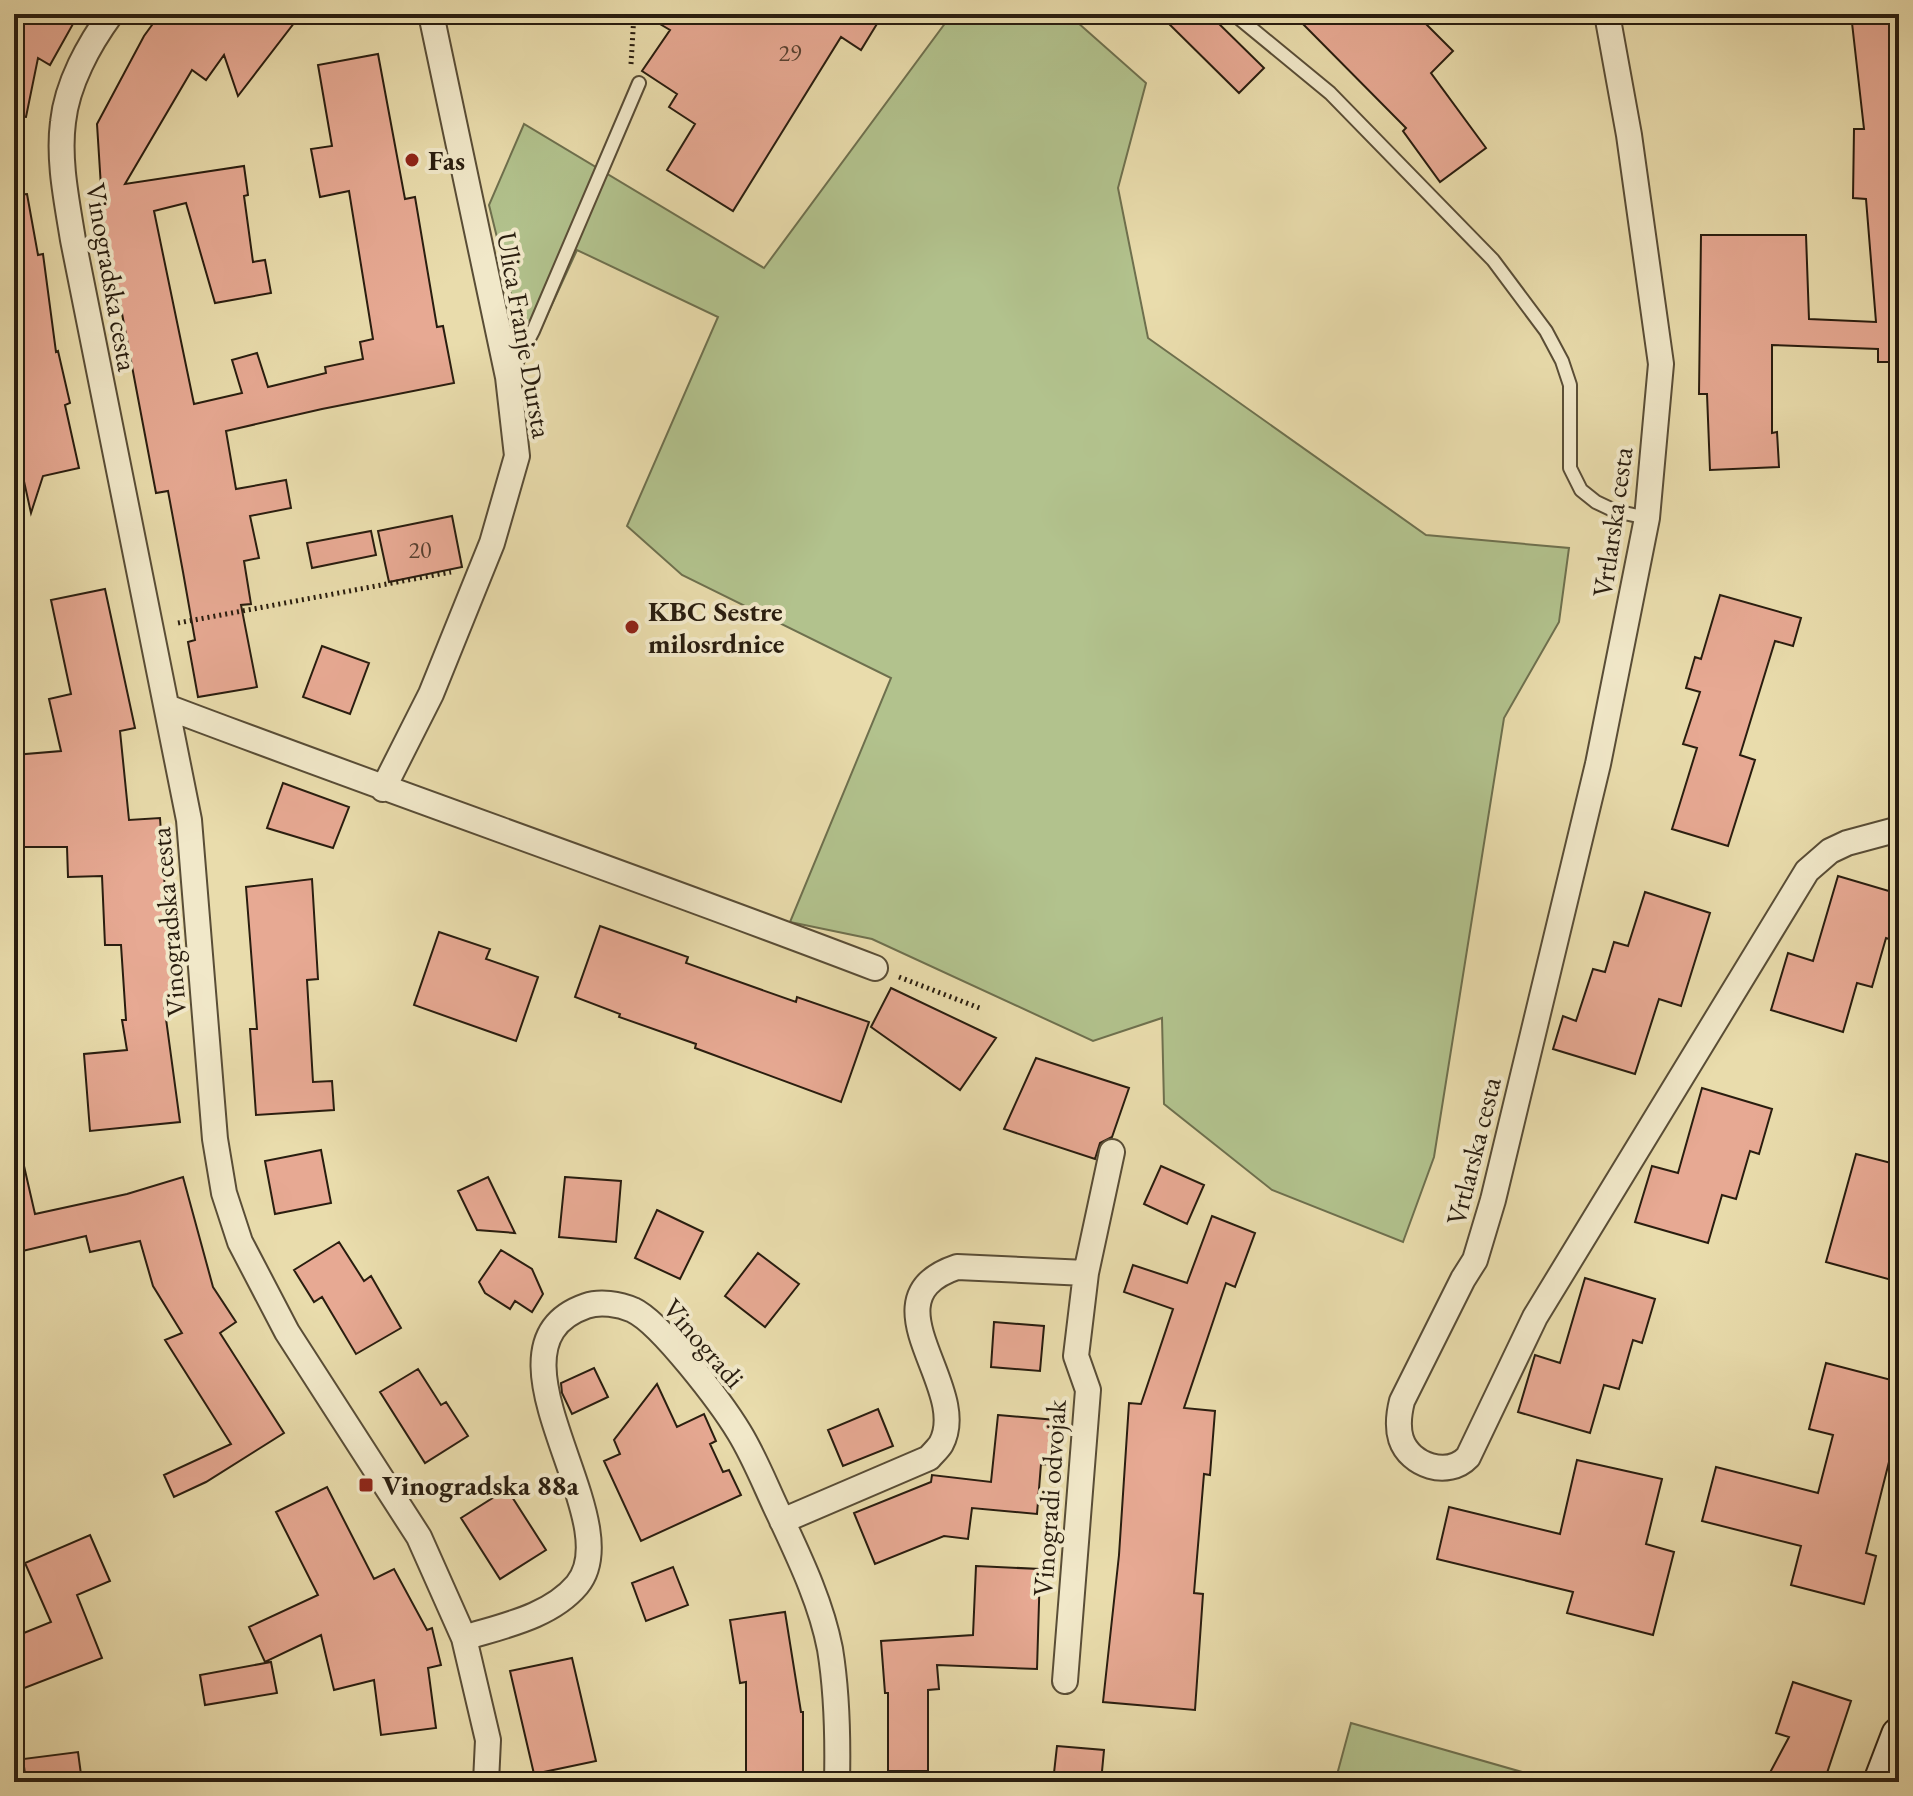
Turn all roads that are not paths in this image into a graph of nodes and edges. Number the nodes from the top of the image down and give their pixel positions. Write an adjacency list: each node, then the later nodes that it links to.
1 (111, 14): 8 (street, Vinogradska cesta)
2 (431, 14): 6 (street, Ulica Franje Dursta)
3 (1234, 14): 7 (lane)
4 (1607, 14): 7 (street, Vrtlarska cesta)
5 (639, 83): 6 (lane)
6 (508, 377): 9 (street, Ulica Franje Dursta)
7 (1647, 518): 10 (street, Vrtlarska cesta)
8 (167, 707): 9 (street); 15 (street, Vinogradska cesta)
9 (383, 789): 11 (street)
10 (1899, 829)
11 (875, 968)
12 (1112, 1152): 13 (street, Vinogradi odvojak)
13 (1086, 1273): 14 (street); 16 (street, Vinogradi odvojak)
14 (782, 1521): 15 (street, Vinogradi); 19 (street, Vinogradi)
15 (464, 1638): 18 (street, Vinogradska cesta)
16 (1065, 1681)
17 (1899, 1735): 20 (street)
18 (486, 1782)
19 (837, 1782)
20 (1881, 1782)

